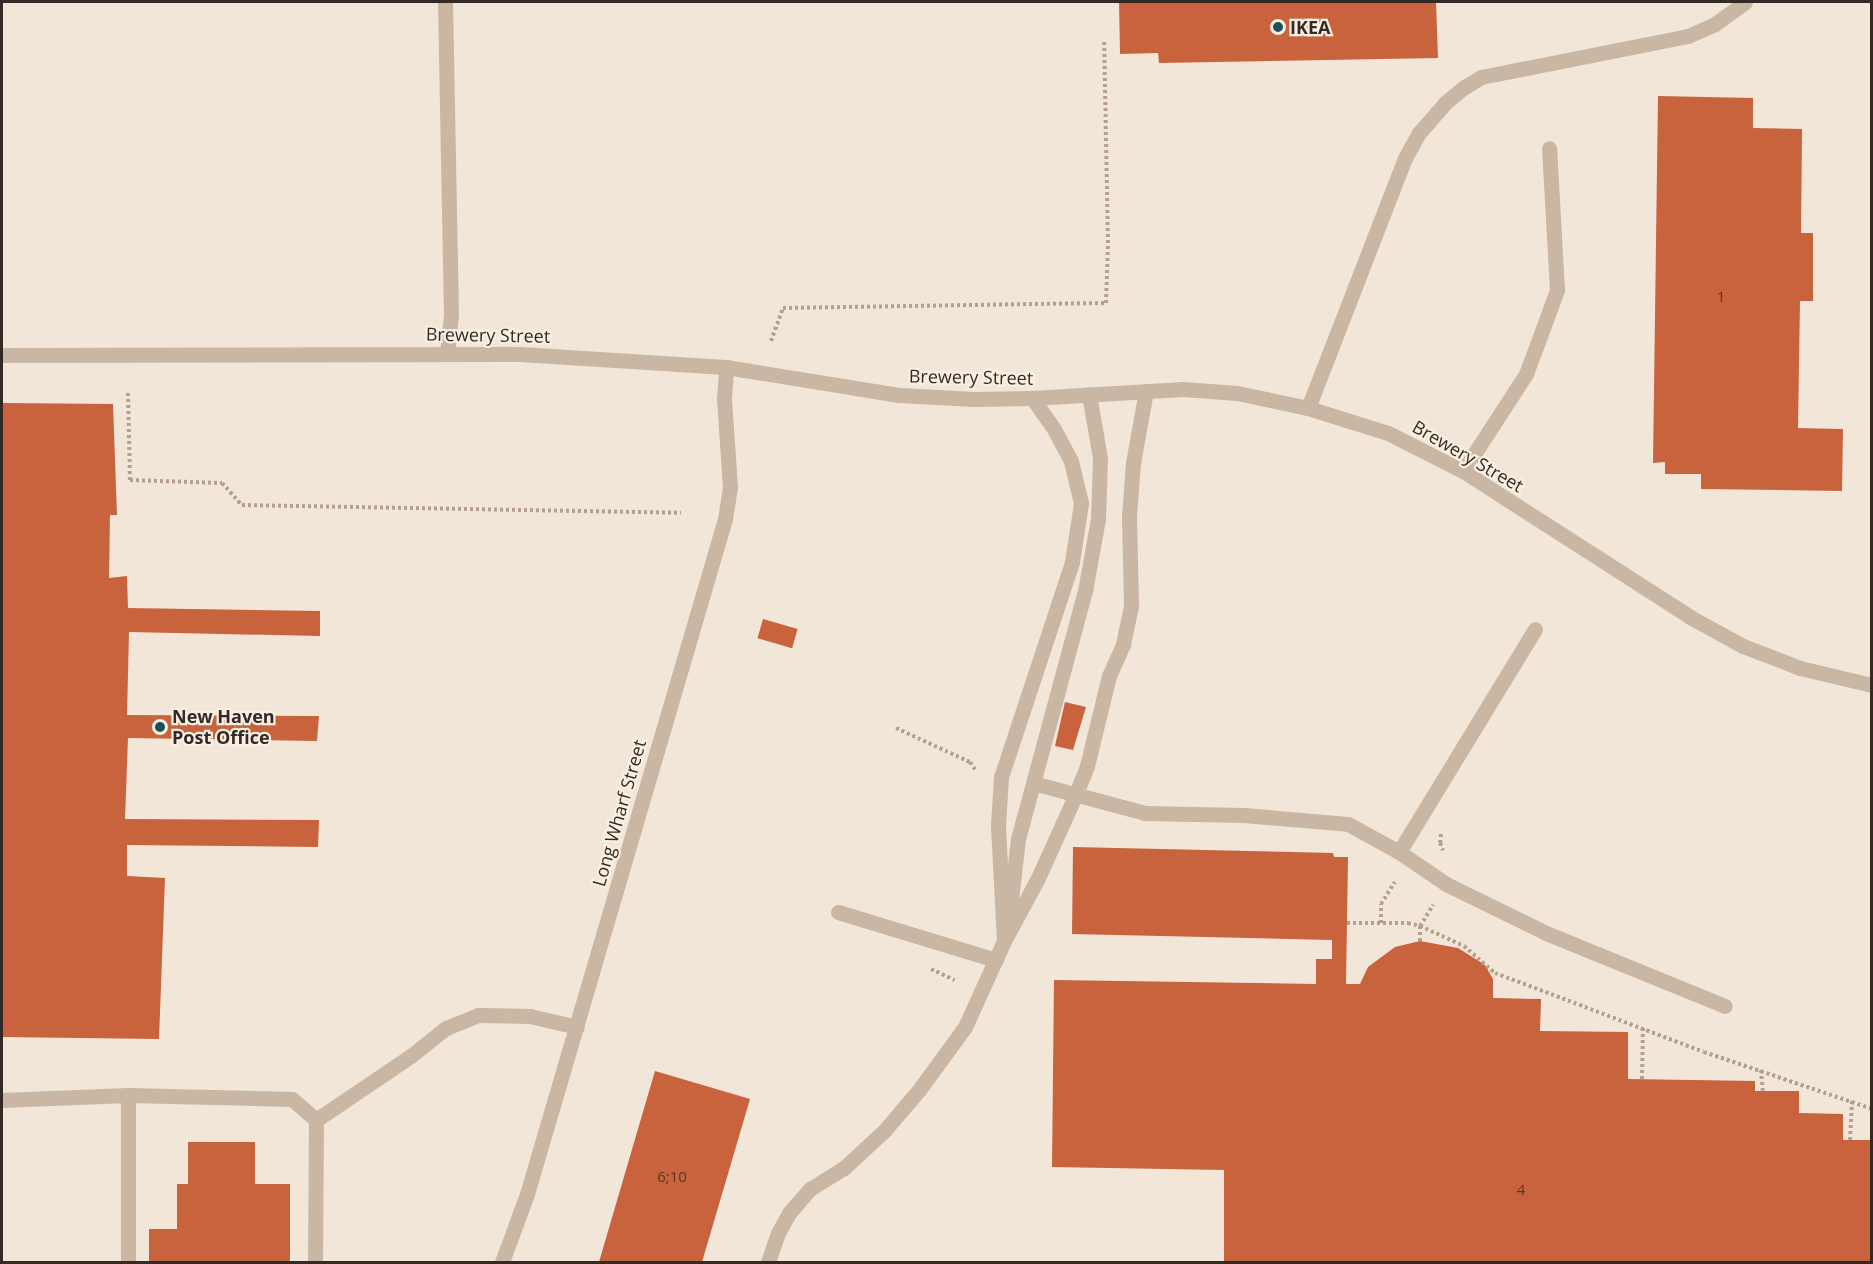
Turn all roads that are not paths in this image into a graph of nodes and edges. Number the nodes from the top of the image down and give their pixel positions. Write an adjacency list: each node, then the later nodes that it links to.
1 (445, 2): 4 (street)
2 (1745, 2): 10 (street)
3 (1549, 148): 11 (street)
4 (447, 353): 5 (street, Brewery Street); 6 (street, Brewery Street)
5 (2, 355)
6 (726, 366): 9 (street, Brewery Street); 21 (street, Long Wharf Street)
7 (1146, 391): 8 (street, Brewery Street); 10 (street, Brewery Street); 15 (street)
8 (1089, 394): 9 (street, Brewery Street); 14 (street)
9 (1032, 398): 18 (street)
10 (1308, 408): 11 (street, Brewery Street)
11 (1463, 471): 13 (street, Brewery Street)
12 (1535, 629): 16 (street)
13 (1872, 685)
14 (1033, 783): 15 (street); 18 (street)
15 (1075, 796): 16 (street); 18 (street)
16 (1399, 852): 20 (street)
17 (838, 912): 19 (street)
18 (1004, 941): 19 (street)
19 (996, 960): 28 (street)
20 (1725, 1006)
21 (577, 1027): 24 (street); 27 (street, Long Wharf Street)
22 (128, 1095): 23 (street); 24 (street); 25 (street)
23 (2, 1100)
24 (316, 1120): 26 (street)
25 (128, 1263)
26 (315, 1263)
27 (502, 1263)
28 (768, 1263)

